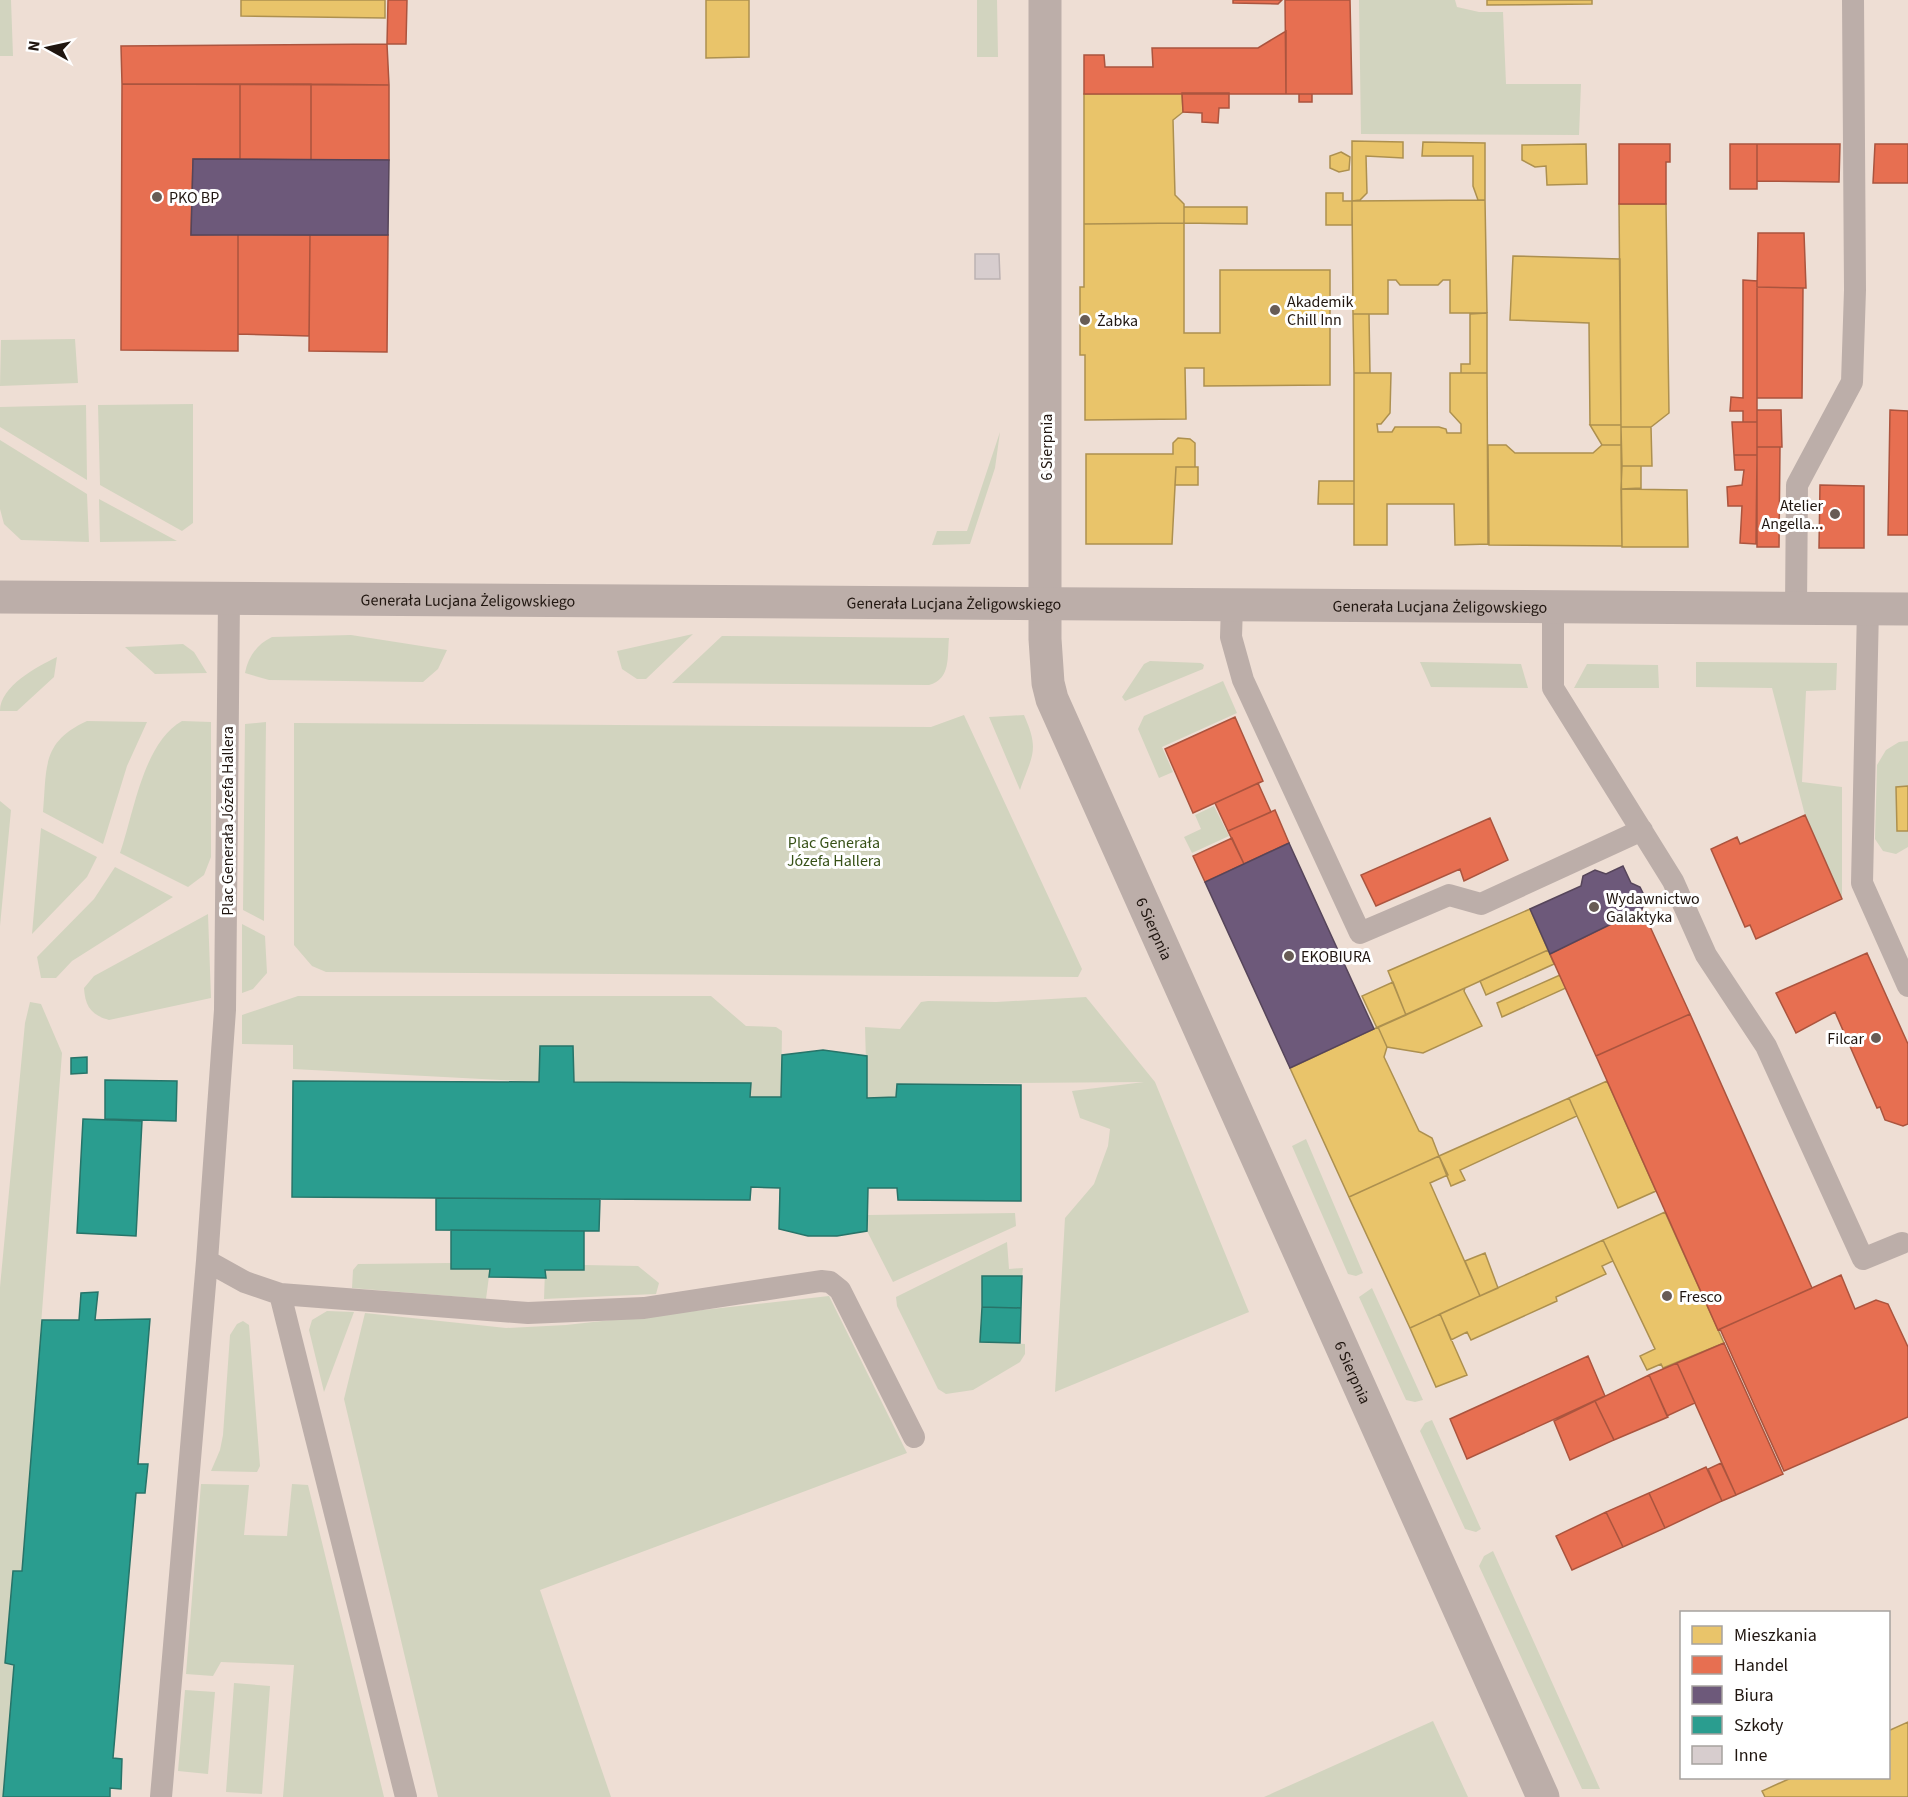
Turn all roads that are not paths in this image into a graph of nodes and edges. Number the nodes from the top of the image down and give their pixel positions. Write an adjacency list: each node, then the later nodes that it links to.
1 (1045, 0): 5 (street, 6 Sierpnia)
2 (1853, 0): 8 (lane)
3 (0, 597): 4 (street, Generała Lucjana Żeligowskiego)
4 (229, 599): 5 (street, Generała Lucjana Żeligowskiego); 14 (lane, Plac Generała Józefa Hallera)
5 (1046, 604): 6 (street, Generała Lucjana Żeligowskiego); 19 (street, 6 Sierpnia)
6 (1232, 605): 7 (street, Generała Lucjana Żeligowskiego); 11 (lane)
7 (1553, 607): 8 (street, Generała Lucjana Żeligowskiego); 11 (lane)
8 (1796, 608): 9 (street, Generała Lucjana Żeligowskiego)
9 (1868, 608): 10 (street, Generała Lucjana Żeligowskiego); 12 (lane)
10 (1908, 609)
11 (1642, 830): 13 (lane)
12 (1908, 986)
13 (1902, 1243)
14 (207, 1261): 15 (lane); 17 (lane, Plac Generała Józefa Hallera)
15 (280, 1294): 16 (lane); 18 (lane)
16 (914, 1437)
17 (161, 1797)
18 (406, 1797)
19 (1543, 1797)

